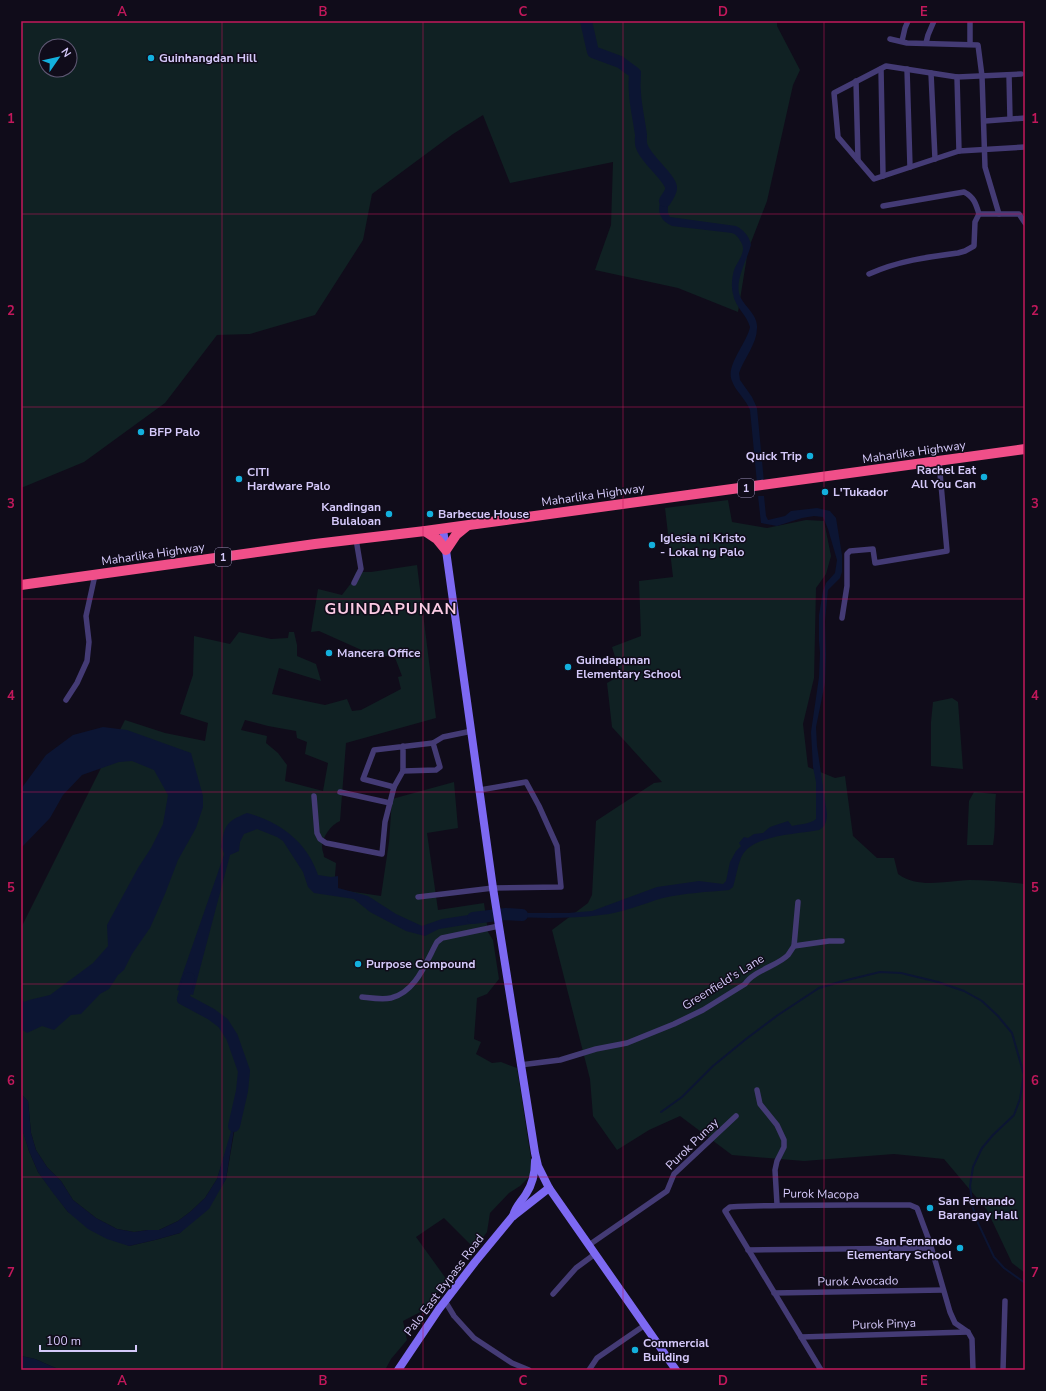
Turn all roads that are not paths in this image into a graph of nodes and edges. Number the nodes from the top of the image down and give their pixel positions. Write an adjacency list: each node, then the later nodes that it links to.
1 (908, 21): 5 (street)
2 (934, 21): 6 (street)
3 (970, 21): 7 (street)
4 (890, 39): 5 (street)
5 (902, 41): 6 (street)
6 (926, 44): 7 (street)
7 (970, 44): 13 (street)
8 (881, 69): 9 (street); 15 (street); 25 (street)
9 (907, 69): 10 (street); 24 (street)
10 (931, 73): 14 (street); 22 (street)
11 (1021, 74): 12 (street)
12 (1009, 75): 13 (street); 17 (street)
13 (982, 76): 14 (street); 18 (street)
14 (957, 77): 21 (street)
15 (856, 82): 23 (street); 23 (street)
16 (1025, 118): 17 (street)
17 (1010, 119): 18 (street)
18 (985, 121): 20 (street)
19 (1025, 146): 20 (street)
20 (986, 148): 21 (street); 28 (street)
21 (959, 151): 22 (street)
22 (935, 159): 24 (street)
23 (858, 160): 25 (street)
24 (910, 167): 25 (street)
25 (883, 176)
26 (883, 206): 27 (street)
27 (979, 214): 28 (street); 30 (street)
28 (999, 214): 29 (street)
29 (1025, 223)
30 (869, 274)
31 (1025, 450): 32 (highway, Maharlika Highway / 1)
32 (939, 462): 33 (highway, Maharlika Highway / 1); 41 (street)
33 (467, 526): 34 (highway, Maharlika Highway / 1); 37 (highway)
34 (443, 529): 35 (highway, Maharlika Highway / 1); 37 (main road)
35 (424, 531): 36 (highway, Maharlika Highway / 1); 37 (highway)
36 (356, 540): 38 (highway, Maharlika Highway / 1); 39 (street)
37 (446, 550): 43 (main road)
38 (95, 575): 40 (highway, Maharlika Highway / 1); 42 (street)
39 (354, 583)
40 (21, 586)
41 (842, 618)
42 (66, 700)
43 (472, 731): 44 (street); 48 (main road)
44 (433, 744): 45 (street); 46 (street)
45 (402, 746): 46 (street); 47 (street)
46 (403, 771): 47 (street)
47 (394, 787): 51 (street)
48 (480, 790): 52 (main road); 52 (street)
49 (340, 792): 51 (street)
50 (314, 796): 51 (street)
51 (390, 803)
52 (493, 888): 53 (street); 55 (main road)
53 (418, 897)
54 (798, 902): 57 (street)
55 (499, 924): 58 (street); 59 (main road)
56 (842, 940): 57 (street)
57 (794, 946): 59 (street, Greenfield's Lane)
58 (362, 997)
59 (520, 1066): 62 (main road)
60 (757, 1090): 66 (street)
61 (736, 1116): 68 (street, Purok Punay)
62 (534, 1153): 63 (main road); 64 (main road, Palo East Bypass Road)
63 (543, 1177): 64 (main road, Palo East Bypass Road); 65 (main road)
64 (531, 1184): 67 (main road, Palo East Bypass Road)
65 (549, 1188): 67 (main road, Palo East Bypass Road); 68 (main road)
66 (777, 1204): 69 (street, Purok Macopa); 70 (street, Purok Macopa)
67 (512, 1216): 75 (main road, Palo East Bypass Road)
68 (589, 1245): 71 (main road)
69 (931, 1248): 70 (street); 72 (street)
70 (748, 1250): 73 (street)
71 (595, 1254): 74 (street); 77 (main road)
72 (943, 1290): 73 (street, Purok Avocado); 78 (street)
73 (774, 1293): 79 (street)
74 (553, 1294)
75 (445, 1301): 80 (main road, Palo East Bypass Road); 81 (street)
76 (1005, 1301): 86 (street)
77 (645, 1325): 82 (street); 83 (main road)
78 (968, 1332): 79 (street, Purok Pinya); 85 (street)
79 (801, 1337): 84 (street)
80 (398, 1370)
81 (529, 1370)
82 (589, 1370)
83 (676, 1370)
84 (821, 1370)
85 (973, 1370)
86 (1004, 1370)

